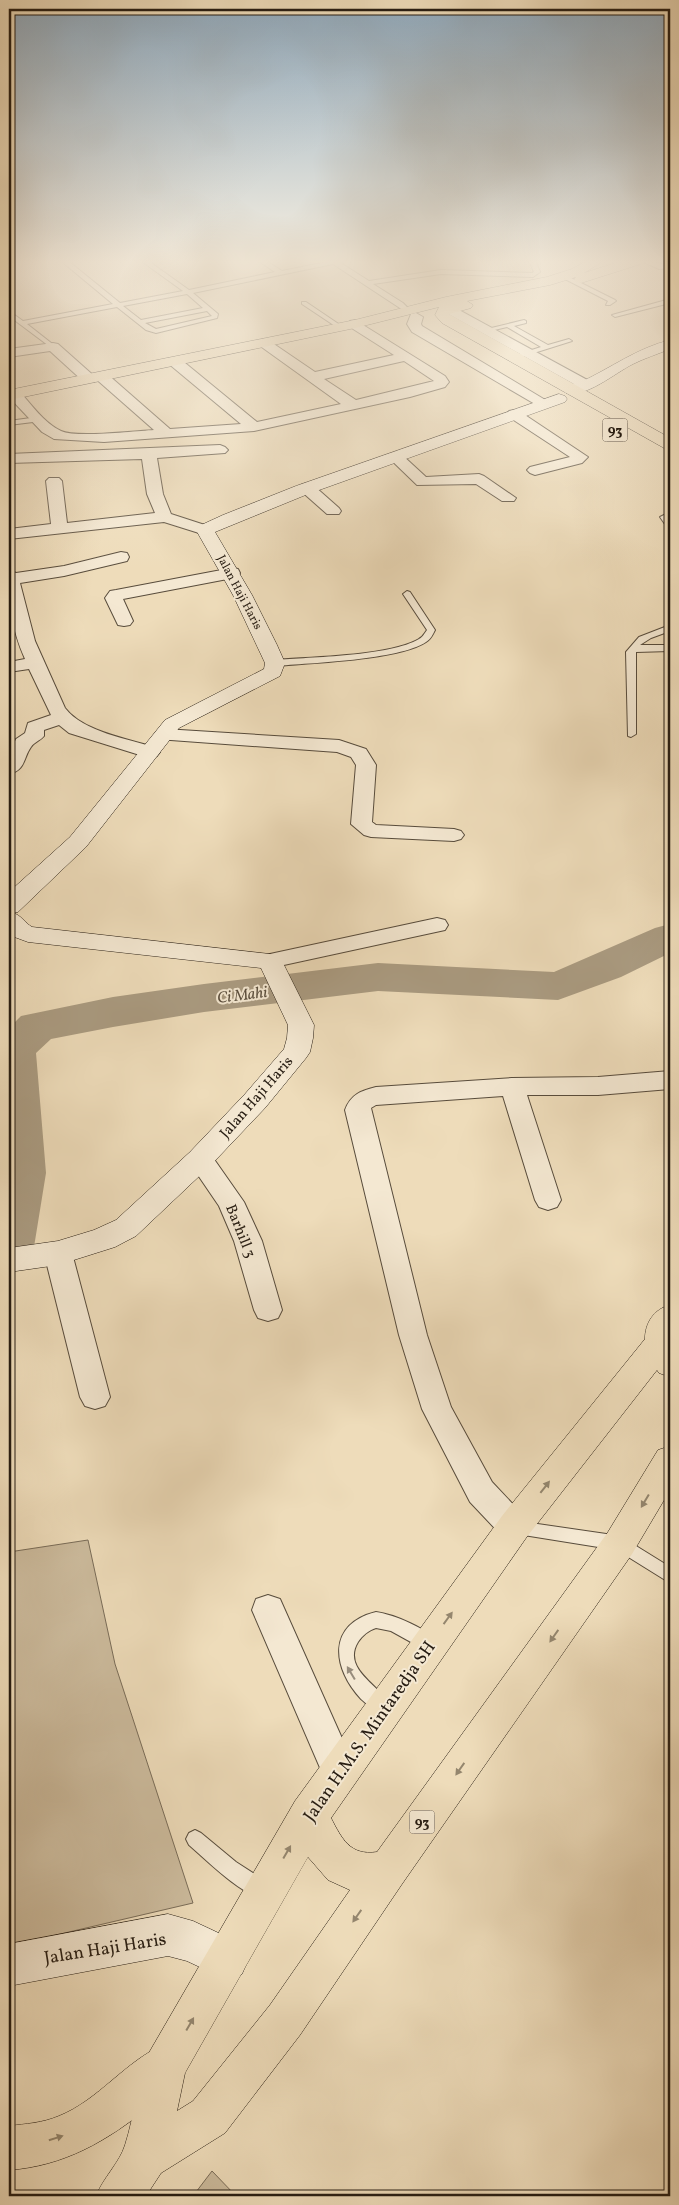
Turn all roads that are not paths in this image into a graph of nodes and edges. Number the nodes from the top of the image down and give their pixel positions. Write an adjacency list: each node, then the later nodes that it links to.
1 (75, 363): 12 (street)
2 (165, 363): 12 (main road)
3 (176, 363): 19 (street)
4 (292, 363): 11 (street)
5 (378, 363): 11 (street)
6 (414, 363): 15 (street)
7 (504, 363): 14 (main road, 93)
8 (520, 363): 14 (main road, 93)
9 (537, 363): 14 (street)
10 (626, 363): 14 (street)
11 (313, 377): 15 (street)
12 (95, 378): 13 (main road); 20 (street)
13 (11, 395): 17 (street)
14 (565, 395): 16 (street); 21 (main road, 93); 26 (main road, 93)
15 (353, 405): 19 (street)
16 (514, 414): 24 (street); 27 (street)
17 (38, 420): 18 (lane); 20 (street)
18 (9, 423)
19 (254, 427): 20 (street)
20 (165, 432)
21 (670, 445)
22 (220, 450): 23 (street)
23 (149, 454): 25 (street); 33 (street)
24 (396, 457): 29 (street); 30 (street)
25 (9, 458)
26 (670, 461)
27 (535, 470)
28 (54, 481): 35 (street)
29 (307, 488): 31 (street); 36 (street)
30 (508, 498)
31 (333, 511)
32 (670, 514): 34 (lane)
33 (164, 518): 35 (street); 36 (street)
34 (670, 525)
35 (60, 529): 37 (street)
36 (205, 530): 39 (street, Jalan Haji Haris)
37 (9, 534)
38 (121, 557): 40 (street)
39 (232, 573): 42 (street); 47 (street, Jalan Haji Haris)
40 (9, 577): 46 (street)
41 (407, 594): 47 (lane)
42 (124, 621)
43 (670, 628): 44 (lane)
44 (633, 648): 45 (lane); 50 (lane)
45 (670, 648)
46 (36, 663): 48 (street); 49 (street)
47 (275, 663): 51 (street)
48 (9, 667)
49 (62, 718): 52 (street); 53 (street)
50 (631, 734)
51 (164, 735): 52 (street); 54 (street)
52 (150, 752): 55 (street)
53 (9, 768)
54 (454, 835)
55 (9, 907)
56 (9, 920): 58 (street)
57 (436, 925): 58 (street)
58 (273, 968): 61 (street, Jalan Haji Haris)
59 (670, 1080): 60 (street)
60 (512, 1087): 62 (street); 69 (street)
61 (200, 1159): 63 (street, Jalan Haji Haris); 65 (street, Barhill 3)
62 (548, 1200)
63 (58, 1253): 64 (street, Jalan Haji Haris); 67 (street)
64 (9, 1260)
65 (268, 1310)
66 (667, 1341): 69 (main road, Jalan H.M.S. Mintaredja SH / 93, one-way to 66)
67 (95, 1397)
68 (670, 1460): 70 (main road, Jalan H.M.S. Mintaredja SH / 93, one-way to 70)
69 (514, 1528): 70 (lane); 73 (main road, Jalan H.M.S. Mintaredja SH / 93, one-way to 69)
70 (620, 1543): 71 (lane); 78 (main road, Jalan H.M.S. Mintaredja SH / 93, one-way to 78)
71 (670, 1576)
72 (268, 1610): 75 (street)
73 (429, 1644): 74 (main road, Jalan H.M.S. Mintaredja SH / 93); 74 (lane, one-way to 73)
74 (384, 1709): 75 (main road, Jalan H.M.S. Mintaredja SH / 93)
75 (339, 1772): 76 (main road, Jalan H.M.S. Mintaredja SH / 93)
76 (309, 1815): 78 (main road); 79 (main road, Jalan H.M.S. Mintaredja SH / 93, one-way to 76)
77 (195, 1839): 79 (lane)
78 (388, 1870): 84 (main road, Jalan H.M.S. Mintaredja SH / 93, one-way to 84)
79 (265, 1892): 80 (main road, Jalan H.M.S. Mintaredja SH / 93)
80 (227, 1959): 81 (street, Jalan Haji Haris); 82 (main road, Jalan H.M.S. Mintaredja SH / 93, one-way to 80)
81 (9, 1965)
82 (166, 2066): 83 (main road, one-way to 82); 84 (main road, Jalan H.M.S. Mintaredja SH / 93)
83 (9, 2148)
84 (145, 2157): 85 (main road, Jalan H.M.S. Mintaredja SH / 93)
85 (119, 2196)

